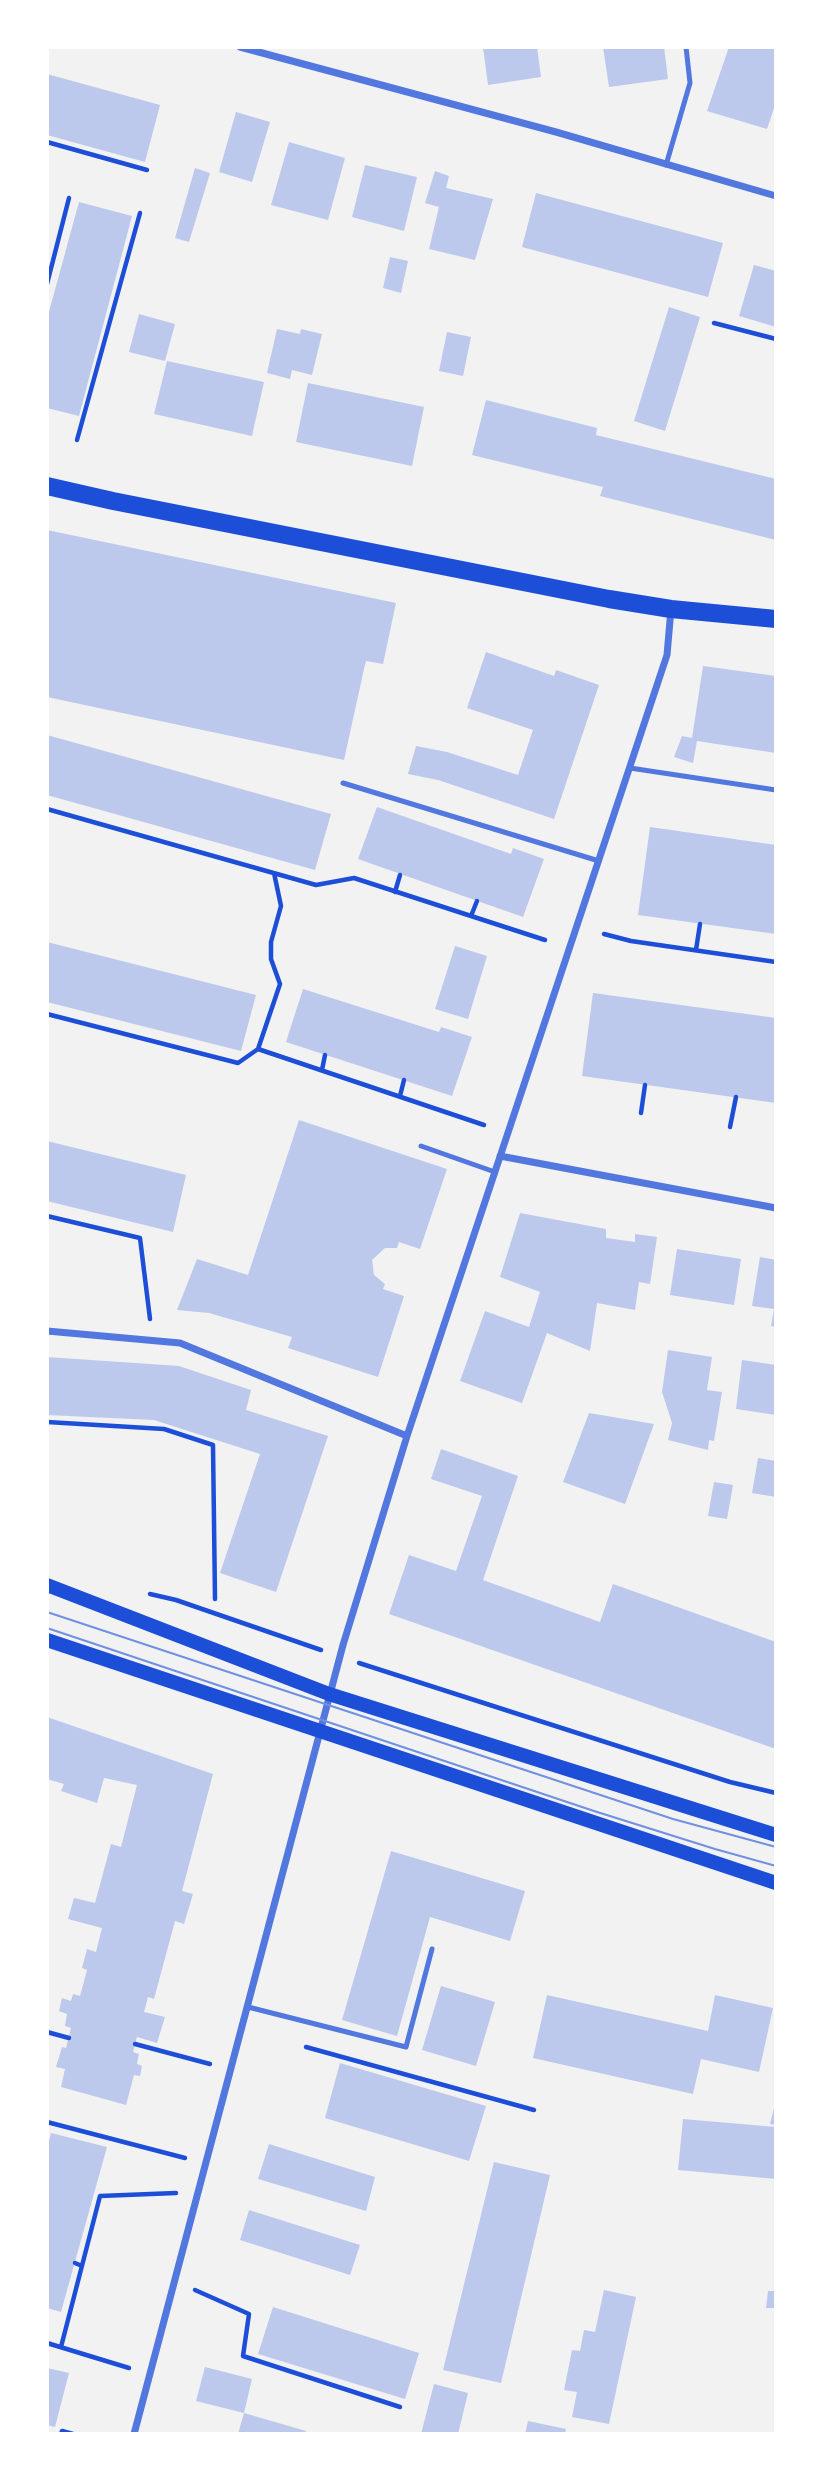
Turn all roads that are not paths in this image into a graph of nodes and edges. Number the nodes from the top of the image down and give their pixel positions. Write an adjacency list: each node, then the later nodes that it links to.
1 (240, 47): 3 (street)
2 (686, 47): 3 (lane)
3 (666, 165): 4 (street)
4 (776, 196)
5 (47, 486): 6 (main road)
6 (671, 609): 7 (main road); 8 (street)
7 (776, 619)
8 (630, 768): 10 (lane); 11 (street)
9 (343, 783): 11 (lane)
10 (776, 790)
11 (599, 861): 13 (street)
12 (421, 1146): 14 (lane)
13 (500, 1156): 14 (street); 15 (street)
14 (495, 1172): 17 (street)
15 (776, 1208)
16 (47, 1331): 17 (street)
17 (407, 1436): 20 (street)
18 (47, 1585): 20 (main road)
19 (47, 1640): 21 (main road)
20 (329, 1694): 21 (street); 22 (main road)
21 (320, 1732): 23 (main road); 25 (street)
22 (776, 1835)
23 (776, 1883)
24 (432, 1950): 25 (lane)
25 (247, 2007): 26 (street)
26 (134, 2434)

